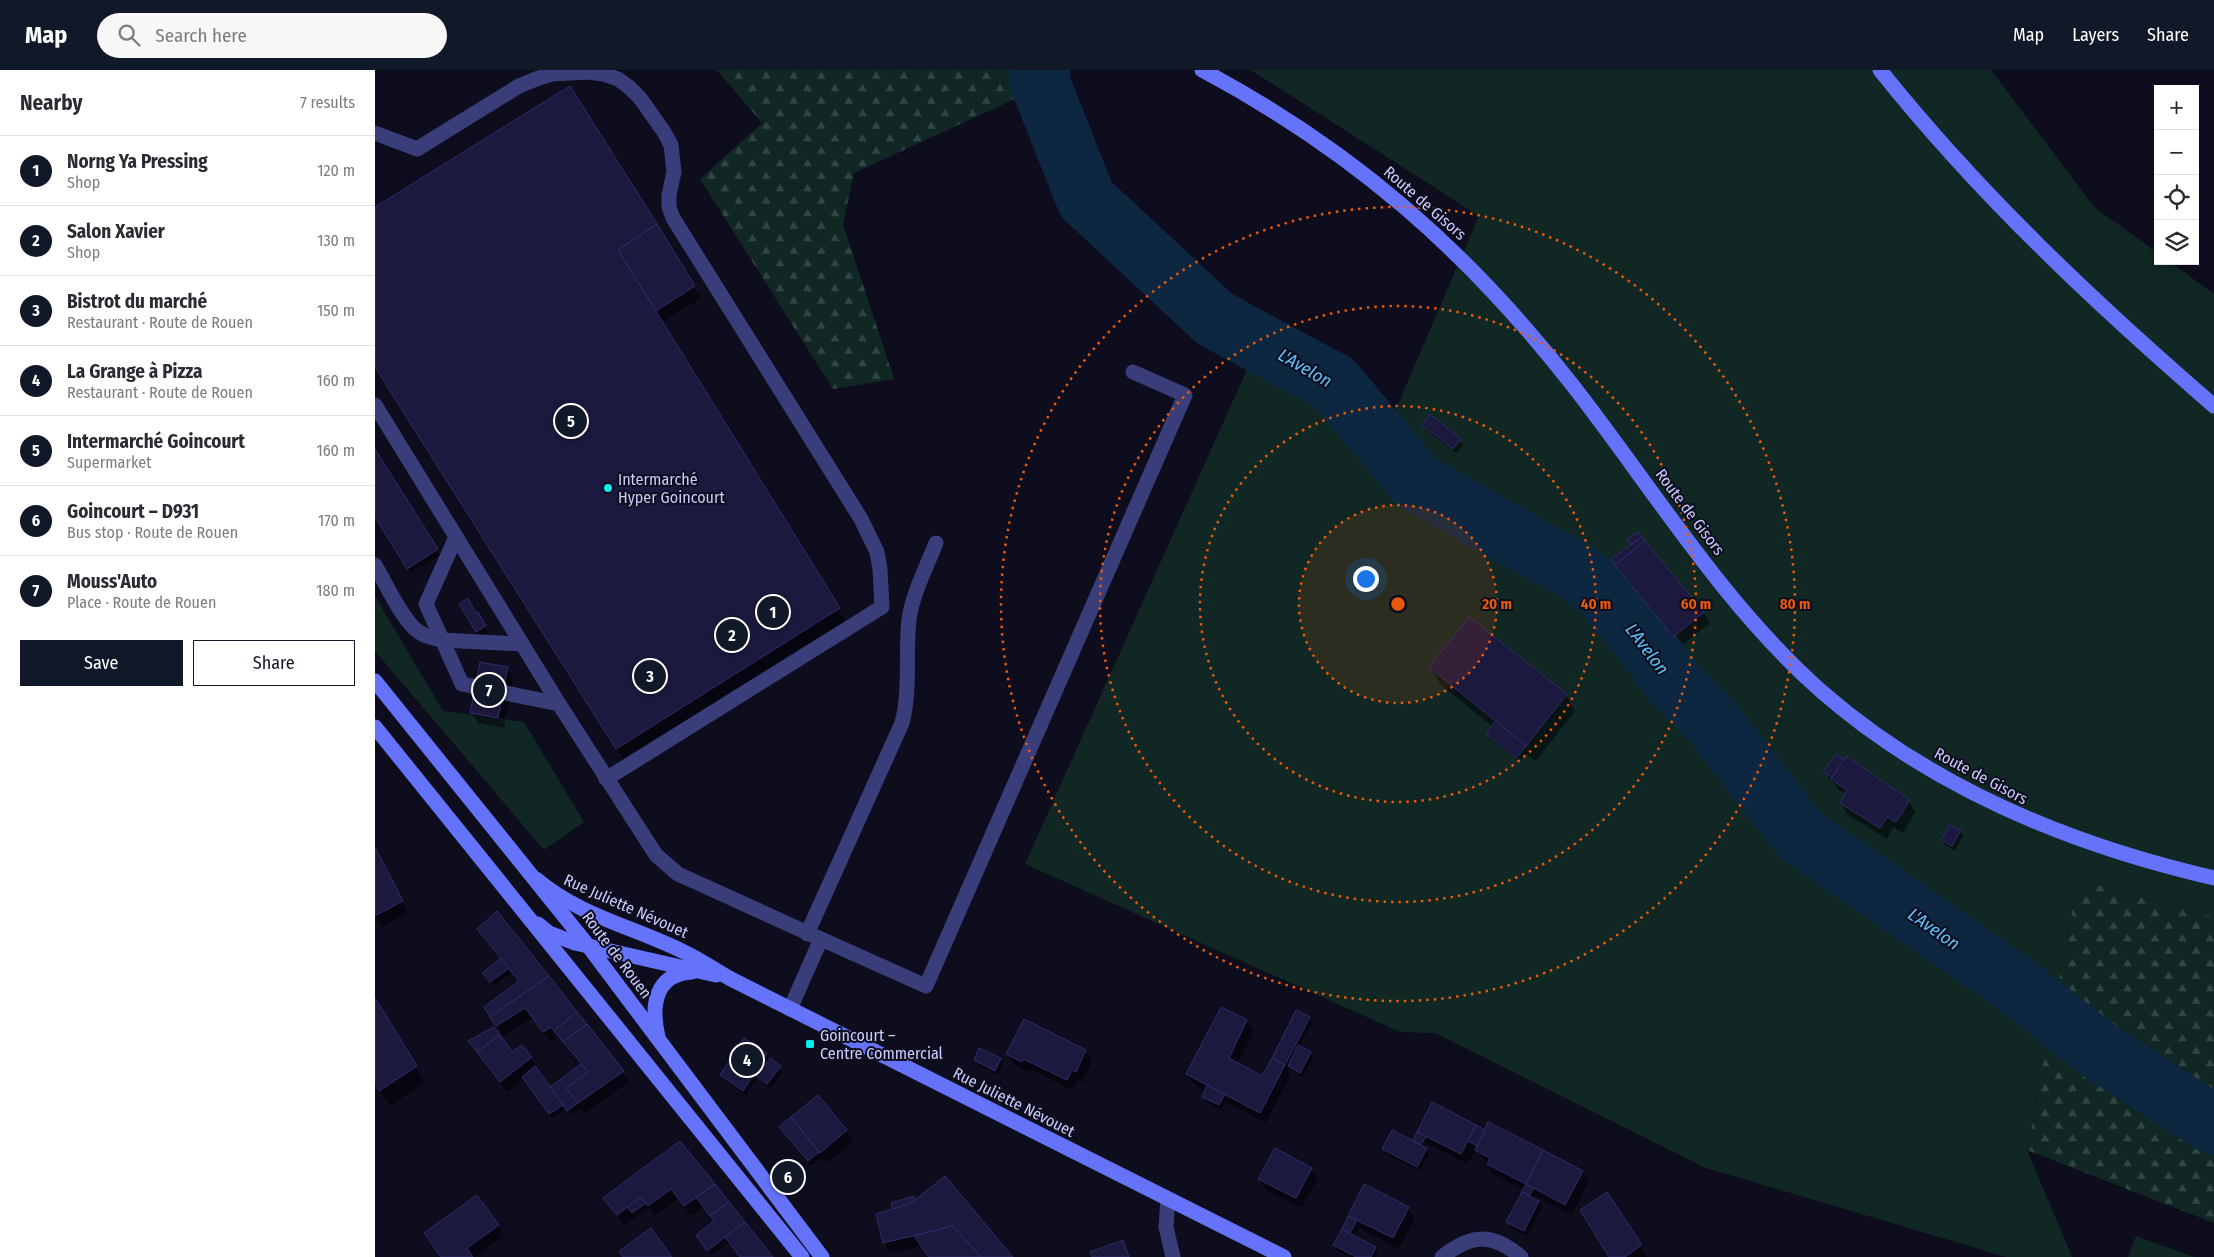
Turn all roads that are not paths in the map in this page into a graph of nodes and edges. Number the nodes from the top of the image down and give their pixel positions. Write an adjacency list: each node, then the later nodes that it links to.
1 (1202, 70): 16 (main road, Route de Gisors)
2 (1881, 70): 6 (main road)
3 (375, 132): 15 (street)
4 (1133, 372): 19 (street)
5 (375, 405): 7 (street)
6 (2214, 406)
7 (456, 537): 10 (street); 11 (street)
8 (936, 543): 19 (street)
9 (375, 565): 10 (street)
10 (442, 640): 11 (street); 13 (street)
11 (522, 644): 13 (street)
12 (375, 681): 17 (main road, Route de Rouen)
13 (559, 704): 15 (street)
14 (375, 727): 18 (main road)
15 (606, 779): 19 (street)
16 (2214, 878)
17 (536, 879): 20 (main road, Route de Rouen); 22 (main road, Rue Juliette Névouet)
18 (521, 910): 20 (main road, Rue Juliette Névouet); 26 (main road)
19 (814, 936): 23 (street)
20 (589, 947): 21 (main road, Rue Juliette Névouet); 24 (main road, Route de Rouen)
21 (704, 972): 22 (main road, Rue Juliette Névouet); 24 (main road, Rue Juliette Névouet)
22 (729, 978): 23 (main road, Rue Juliette Névouet)
23 (790, 1009): 25 (main road, Rue Juliette Névouet)
24 (659, 1041): 27 (main road, Route de Rouen)
25 (1168, 1199): 28 (street); 29 (main road, Rue Juliette Névouet)
26 (802, 1257)
27 (822, 1257)
28 (1173, 1257)
29 (1284, 1257)
30 (1442, 1257): 31 (street)
31 (1521, 1257)

